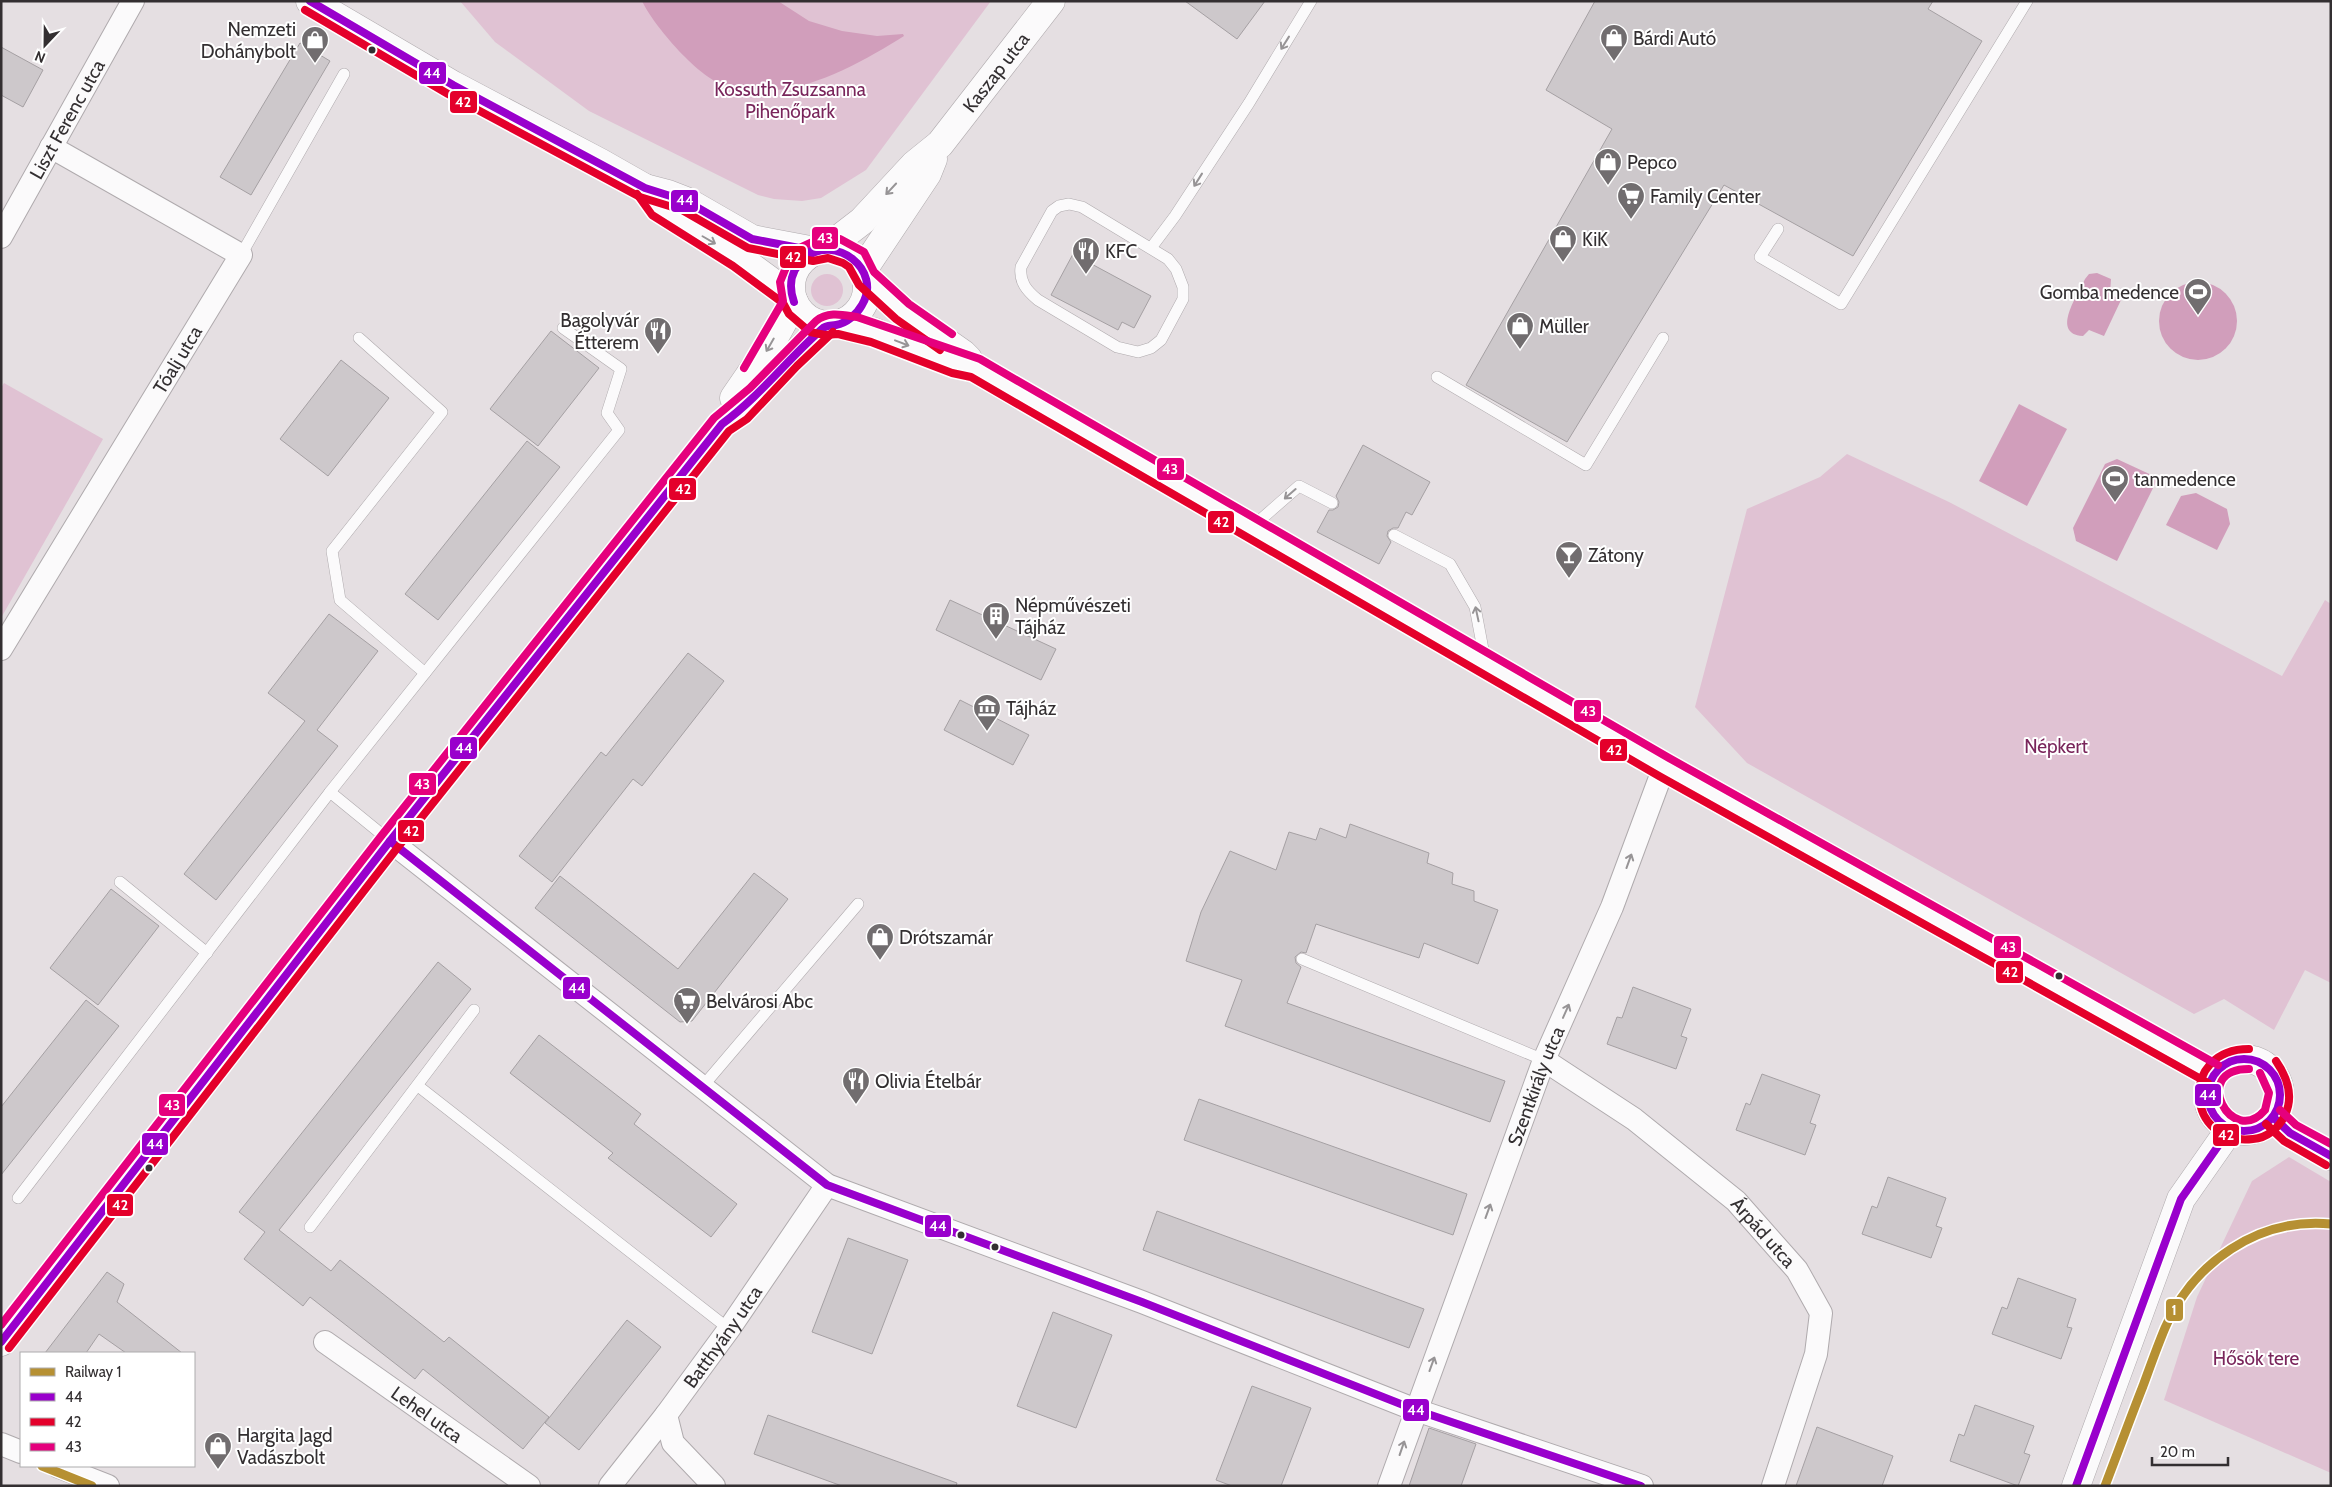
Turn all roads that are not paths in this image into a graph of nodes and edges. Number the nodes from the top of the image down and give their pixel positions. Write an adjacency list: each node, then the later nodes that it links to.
1 (133, 1): 8 (street, Liszt Ferenc utca)
2 (310, 1): 9 (street)
3 (1051, 1): 7 (street, Kaszap utca)
4 (1311, 1): 12 (lane, one-way to 12)
5 (2027, 1): 10 (lane)
6 (344, 74): 14 (lane)
7 (940, 144): 13 (street, Kaszap utca, one-way to 13); 15 (street, Kaszap utca)
8 (52, 147): 11 (street, Liszt Ferenc utca); 14 (street)
9 (645, 188): 13 (street); 16 (street, one-way to 16)
10 (1778, 229)
11 (1, 237)
12 (1151, 248): 12 (lane)
13 (821, 249): 15 (street); 16 (street)
14 (241, 255): 27 (street, Tóalj utca)
15 (865, 274): 17 (street); 21 (street)
16 (792, 299): 17 (street); 23 (street, one-way to 23)
17 (832, 325): 21 (street, one-way to 21); 23 (street)
18 (563, 328): 29 (lane)
19 (359, 338): 29 (lane)
20 (1663, 338): 22 (lane)
21 (975, 368): 25 (street)
22 (1437, 377)
23 (722, 424): 32 (street)
24 (1332, 503): 25 (lane, one-way to 25)
25 (1250, 528): 28 (street)
26 (1394, 535): 28 (lane, one-way to 26)
27 (1, 650)
28 (1486, 662): 30 (street)
29 (425, 673): 31 (lane)
30 (1664, 767): 38 (street, Szentkirály utca, one-way to 30); 39 (street)
31 (330, 792): 32 (lane); 35 (lane)
32 (390, 840): 41 (street); 49 (street)
33 (120, 882): 35 (lane)
34 (858, 904): 41 (lane)
35 (207, 953): 46 (lane)
36 (1302, 959): 38 (lane)
37 (474, 1010): 40 (lane)
38 (1544, 1060): 51 (street, Szentkirály utca, one-way to 38); 62 (street, Árpád utca)
39 (2213, 1074): 42 (street); 43 (street)
40 (418, 1086): 47 (lane); 48 (lane)
41 (703, 1086): 45 (street)
42 (2273, 1117): 43 (street); 44 (street)
43 (2230, 1129): 63 (street)
44 (2331, 1156)
45 (827, 1185): 48 (street, Batthyány utca); 51 (street)
46 (18, 1198)
47 (310, 1227)
48 (729, 1329): 52 (street, Batthyány utca)
49 (1, 1342)
50 (325, 1342): 57 (street, Lehel utca)
51 (1416, 1410): 60 (street, Szentkirály utca, one-way to 51); 61 (street)
52 (666, 1414): 58 (street); 59 (street)
53 (1, 1444): 54 (street)
54 (20, 1452)
55 (60, 1467): 56 (street)
56 (108, 1486)
57 (529, 1486)
58 (610, 1486)
59 (714, 1486)
60 (1389, 1486)
61 (1642, 1486)
62 (1773, 1486)
63 (2076, 1486)

